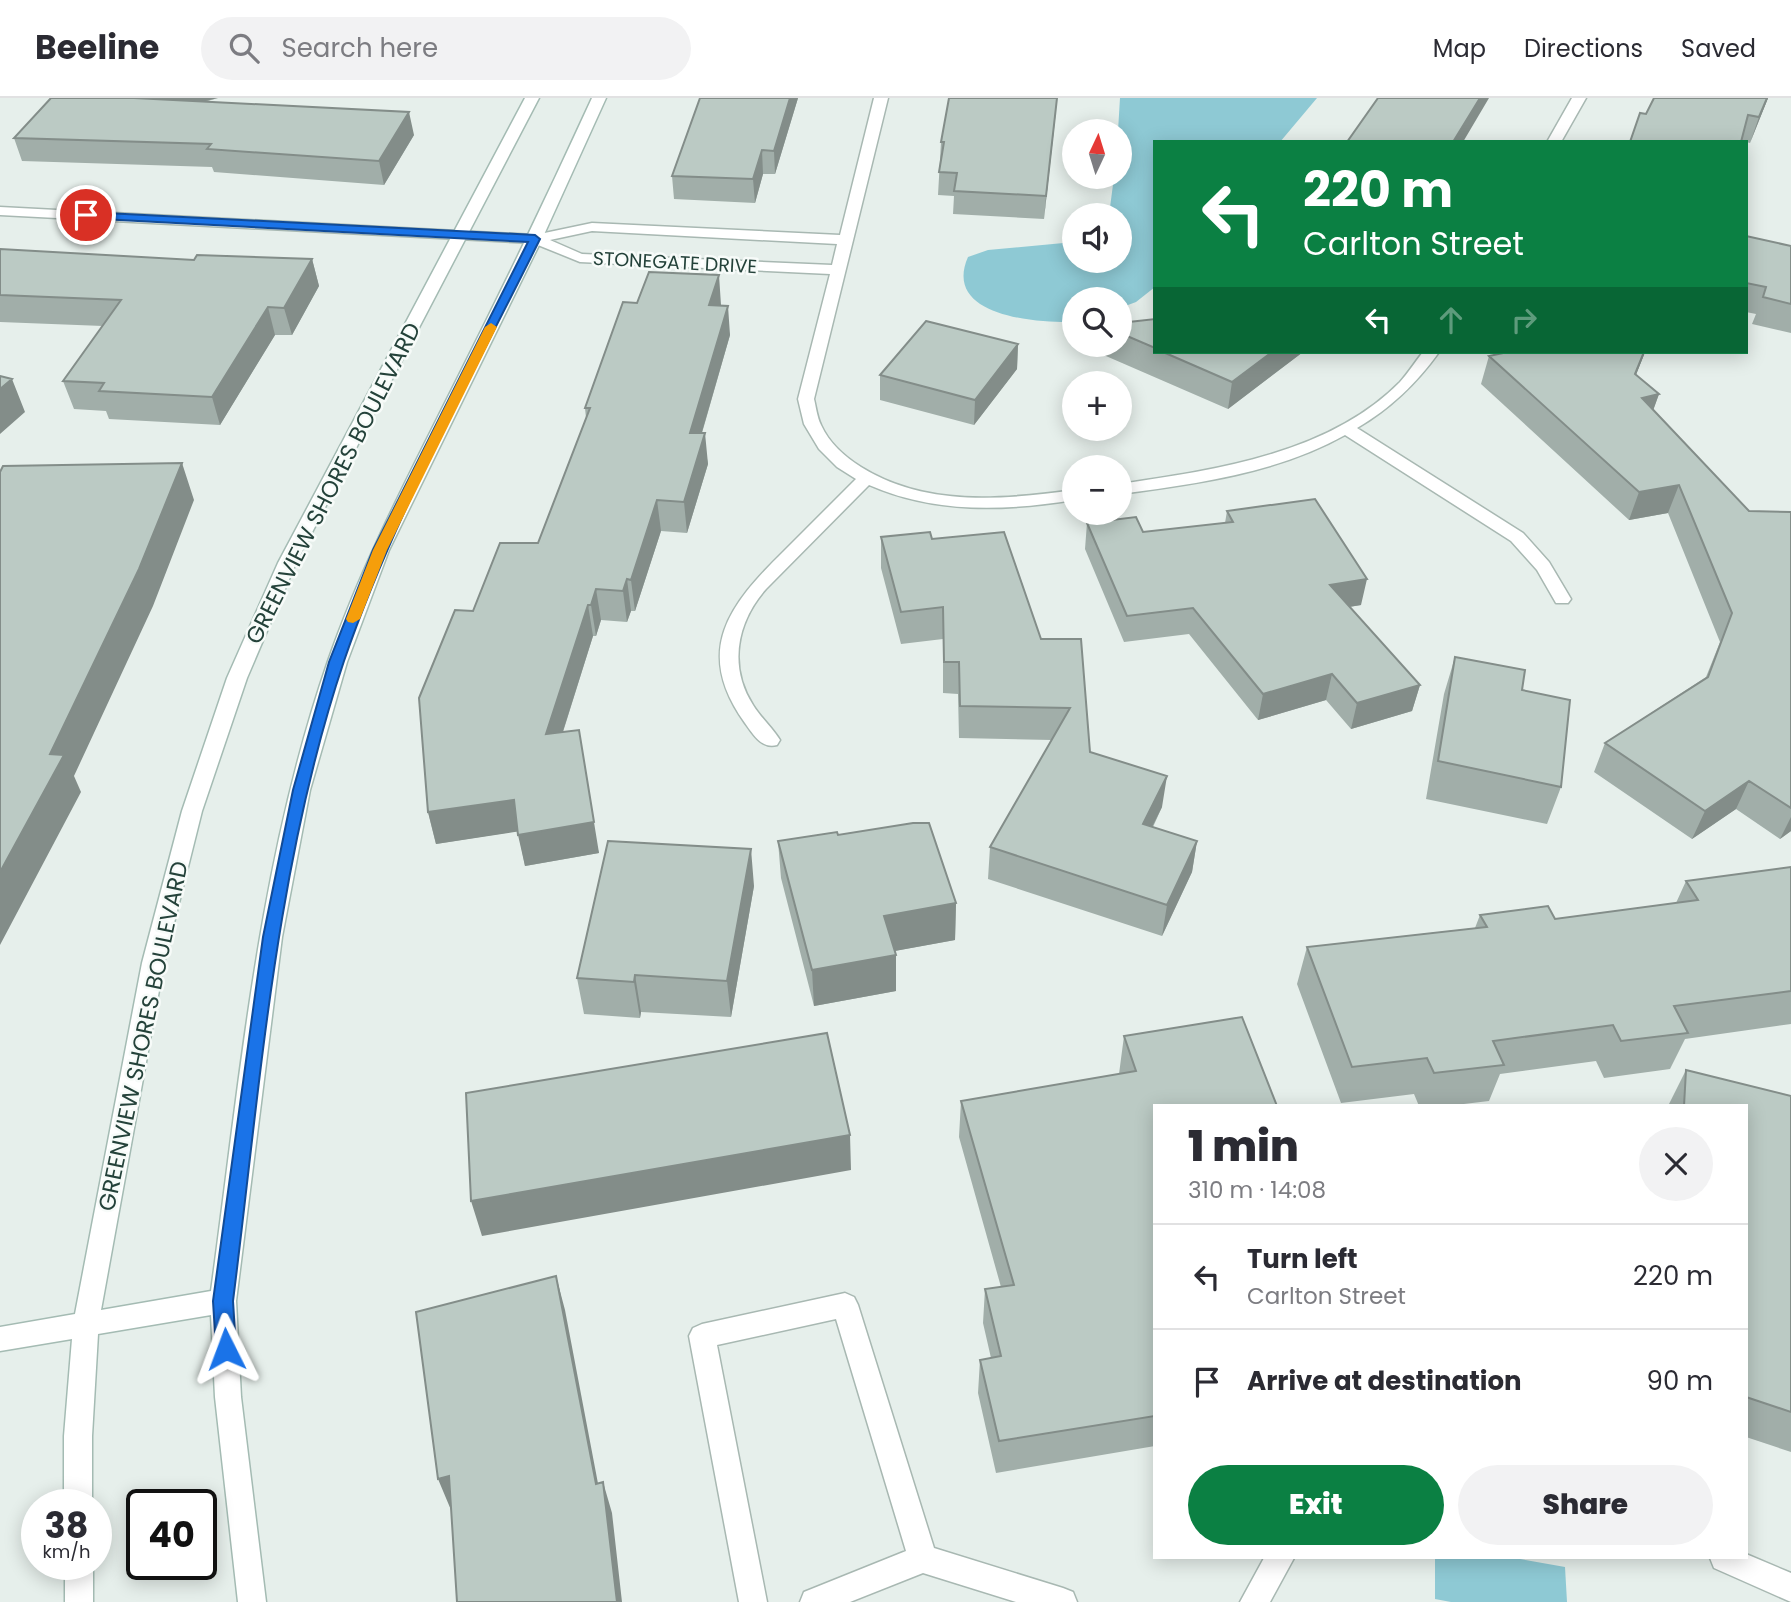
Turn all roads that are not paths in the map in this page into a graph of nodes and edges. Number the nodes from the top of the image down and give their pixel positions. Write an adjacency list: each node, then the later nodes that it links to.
1 (532, 98): 7 (street, GREENVIEW SHORES BOULEVARD)
2 (600, 98): 8 (street)
3 (881, 98): 9 (street)
4 (1579, 98): 5 (street)
5 (1555, 140)
6 (0, 211): 7 (street)
7 (458, 235): 8 (street); 19 (street, GREENVIEW SHORES BOULEVARD)
8 (535, 239): 9 (street, STONEGATE DRIVE); 10 (street, STONEGATE DRIVE); 18 (street)
9 (847, 240): 10 (street)
10 (839, 270): 13 (street)
11 (1430, 354): 12 (street)
12 (1345, 428): 14 (street); 16 (street)
13 (867, 478): 15 (street); 17 (street)
14 (1132, 487)
15 (1062, 496)
16 (1562, 599)
17 (770, 740)
18 (223, 1301): 19 (street); 28 (street)
19 (86, 1323): 20 (street); 21 (street, GREENVIEW SHORES BOULEVARD)
20 (0, 1339)
21 (78, 1489)
22 (923, 1559): 29 (street); 30 (street); 31 (street)
23 (1279, 1559): 32 (street)
24 (1726, 1559): 26 (street)
25 (79, 1580): 27 (street)
26 (1791, 1588)
27 (79, 1602)
28 (252, 1602)
29 (753, 1602)
30 (814, 1602)
31 (1063, 1602)
32 (1254, 1602)

